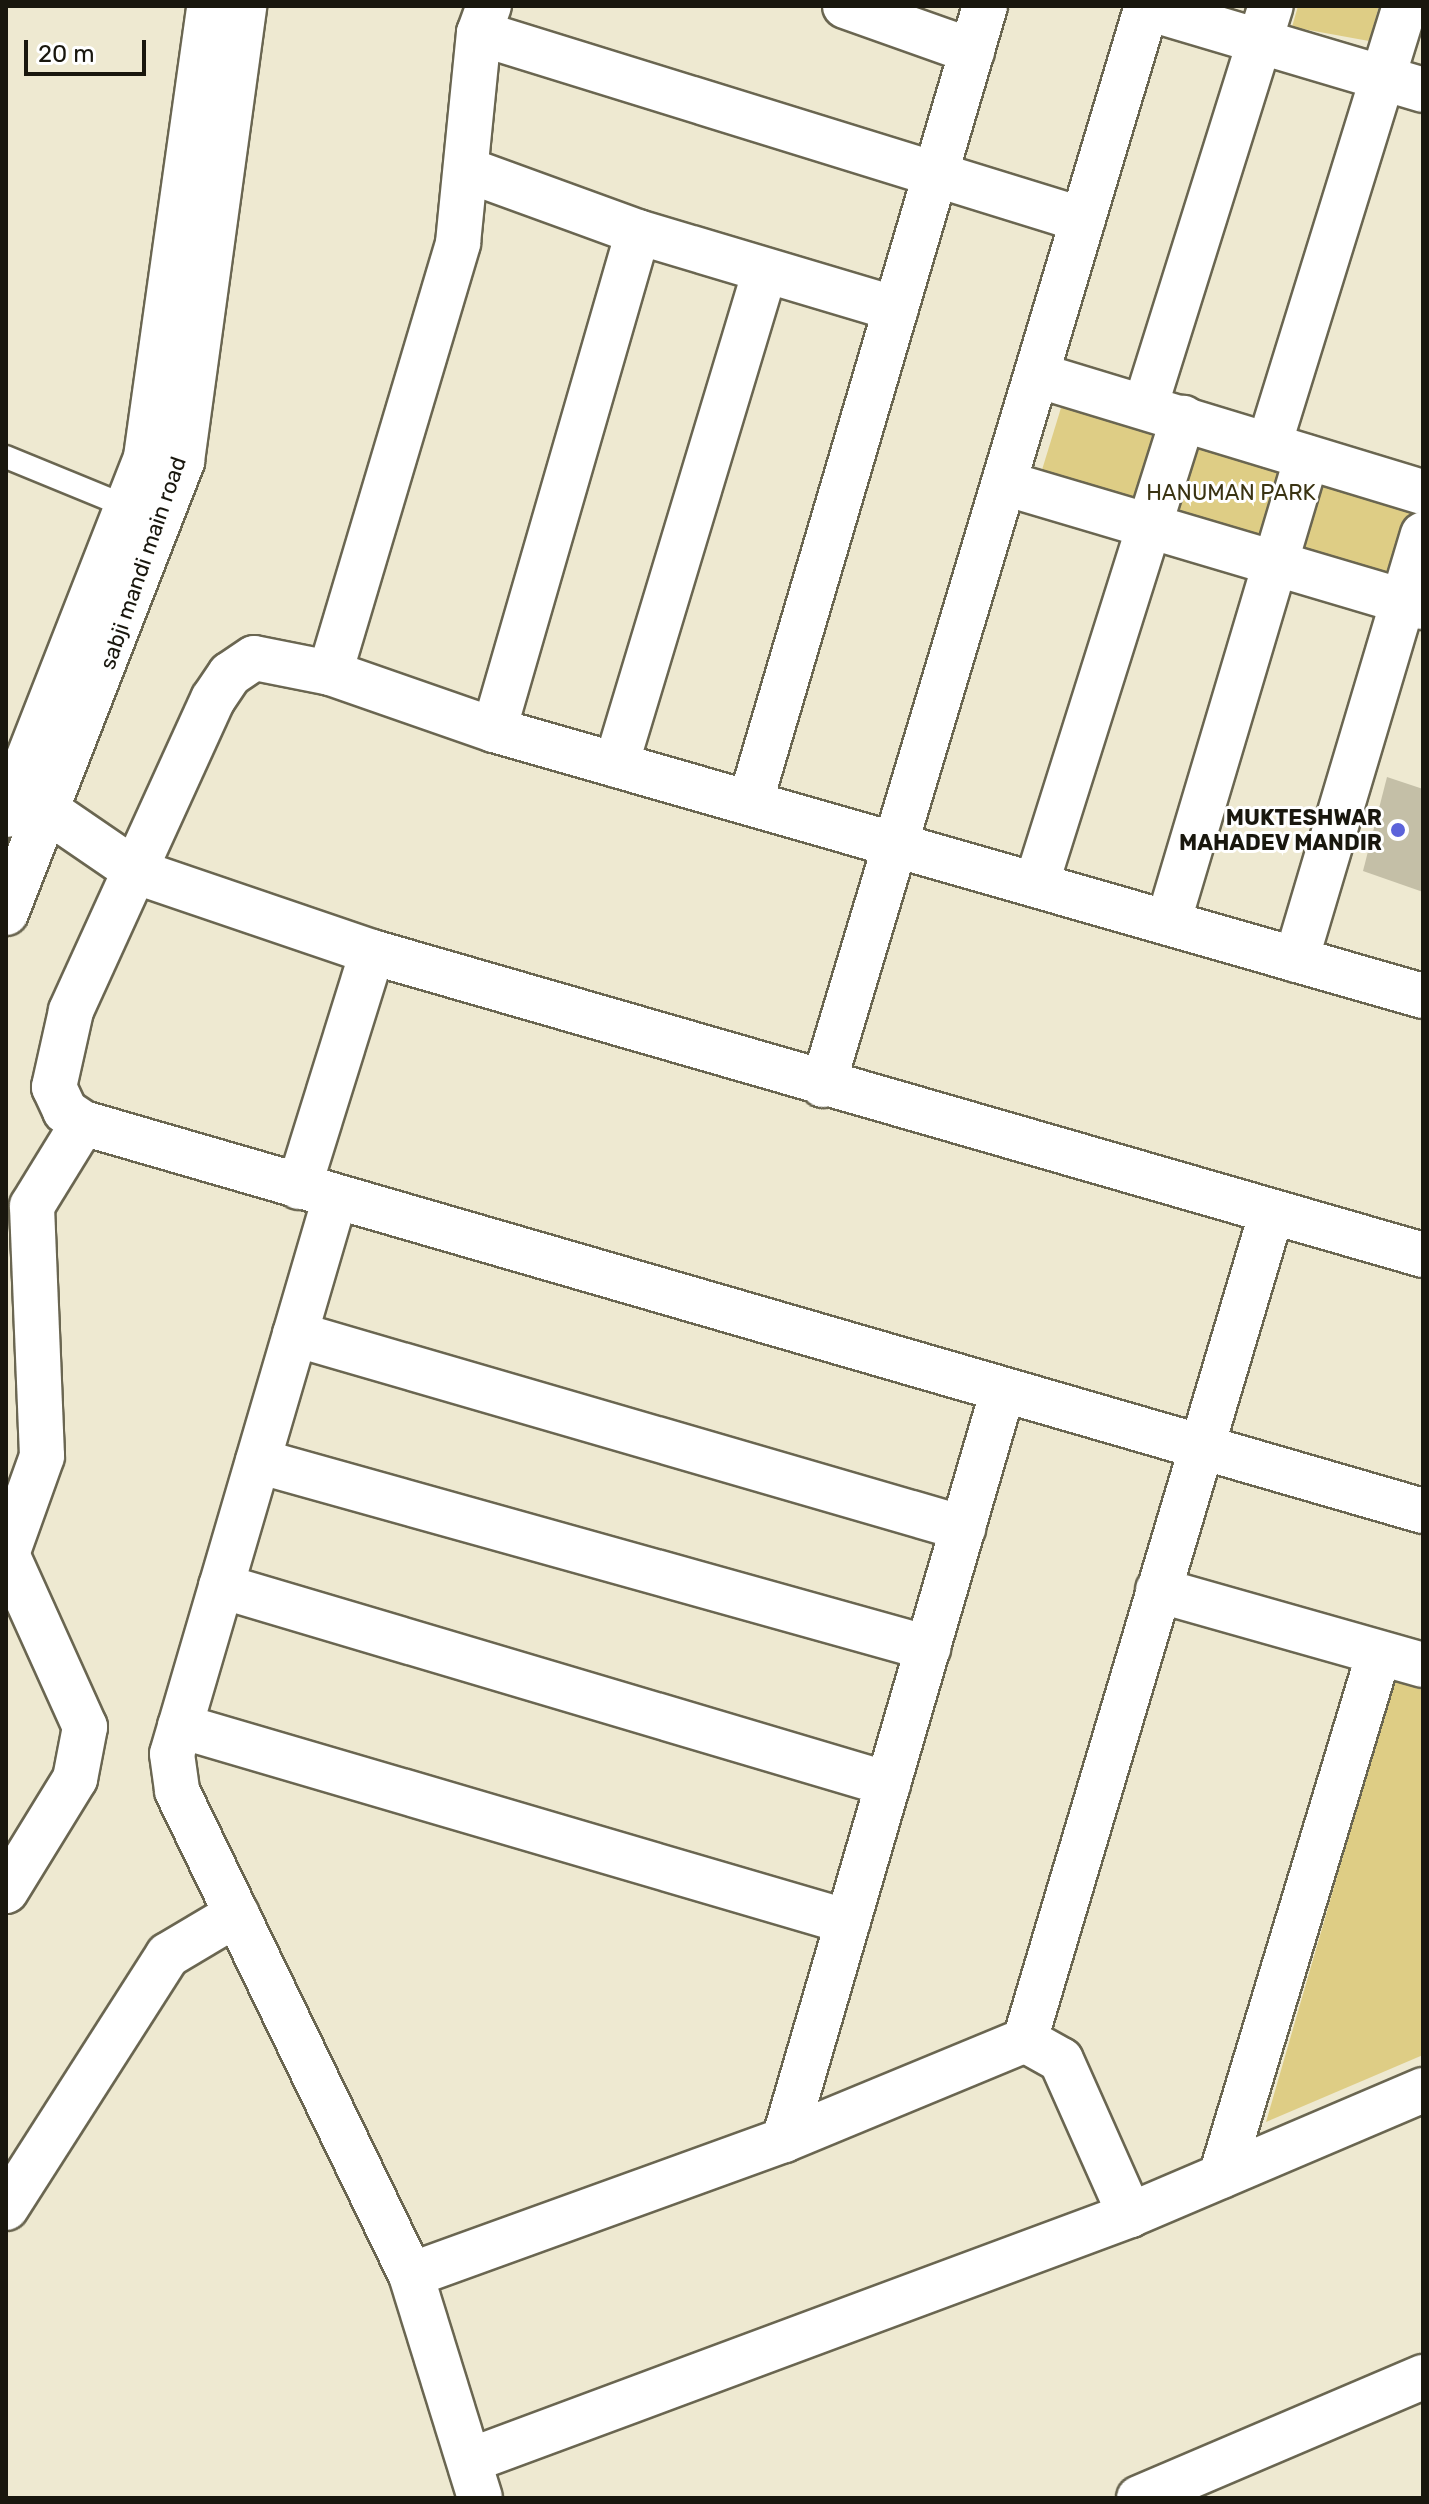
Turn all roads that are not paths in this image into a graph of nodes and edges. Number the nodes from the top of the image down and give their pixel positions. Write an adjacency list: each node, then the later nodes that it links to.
1 (209, 6): 23 (street)
2 (244, 6): 23 (street, sabji mandi main road)
3 (845, 6): 9 (street)
4 (985, 6): 9 (street)
5 (1405, 6): 10 (street)
6 (1147, 7): 8 (street); 13 (street)
7 (484, 20): 11 (street); 12 (street)
8 (1266, 23): 10 (street); 18 (street)
9 (972, 51): 12 (street)
10 (1404, 84): 19 (street)
11 (470, 171): 14 (street); 28 (street)
12 (935, 176): 13 (street); 16 (street)
13 (1083, 220): 17 (street)
14 (638, 232): 15 (street); 29 (street)
15 (765, 271): 16 (street); 30 (street)
16 (896, 309): 32 (street)
17 (1037, 375): 18 (street); 21 (street)
18 (1164, 412): 19 (street); 24 (street)
19 (1288, 451): 22 (street); 26 (street)
20 (6, 457): 23 (lane)
21 (1004, 483): 24 (street); 33 (street)
22 (1423, 492)
23 (144, 513): 31 (street, sabji mandi main road)
24 (1144, 525): 26 (street); 35 (street)
25 (1423, 535): 27 (street)
26 (1273, 563): 27 (street); 37 (street)
27 (1413, 604): 39 (street)
28 (330, 673): 29 (street); 34 (street)
29 (494, 730): 30 (street)
30 (616, 765): 32 (street)
31 (20, 795): 34 (street); 36 (street, sabji mandi main road)
32 (750, 803): 33 (street)
33 (895, 845): 35 (street); 41 (street)
34 (137, 872): 38 (street); 42 (street)
35 (1036, 885): 37 (street)
36 (6, 913)
37 (1168, 923): 39 (street)
38 (372, 952): 41 (street); 43 (street)
39 (1296, 960): 40 (street)
40 (1423, 996)
41 (823, 1085): 44 (street)
42 (83, 1123): 43 (street); 52 (street)
43 (317, 1192): 46 (street); 47 (street)
44 (1271, 1215): 45 (street); 48 (street)
45 (1423, 1255)
46 (295, 1334): 49 (street); 51 (street)
47 (1003, 1390): 48 (street); 51 (street)
48 (1200, 1447): 50 (street); 54 (street)
49 (258, 1461): 53 (street); 55 (street)
50 (1423, 1511)
51 (963, 1528): 55 (street)
52 (6, 1554): 60 (street)
53 (221, 1586): 58 (street); 59 (street)
54 (1158, 1590): 56 (street); 63 (street)
55 (928, 1648): 59 (street)
56 (1379, 1653): 57 (street); 66 (street)
57 (1423, 1665)
58 (180, 1726): 61 (street); 62 (street)
59 (888, 1784): 62 (street)
60 (6, 1891)
61 (237, 1914): 67 (street); 69 (street)
62 (848, 1922): 65 (street)
63 (1025, 2040): 65 (street); 68 (street)
64 (1423, 2090): 66 (street)
65 (784, 2140): 69 (street)
66 (1221, 2176): 68 (street)
67 (6, 2208)
68 (1130, 2215): 71 (street)
69 (411, 2275): 71 (street)
70 (1423, 2377): 72 (street)
71 (476, 2479)
72 (1139, 2498)

